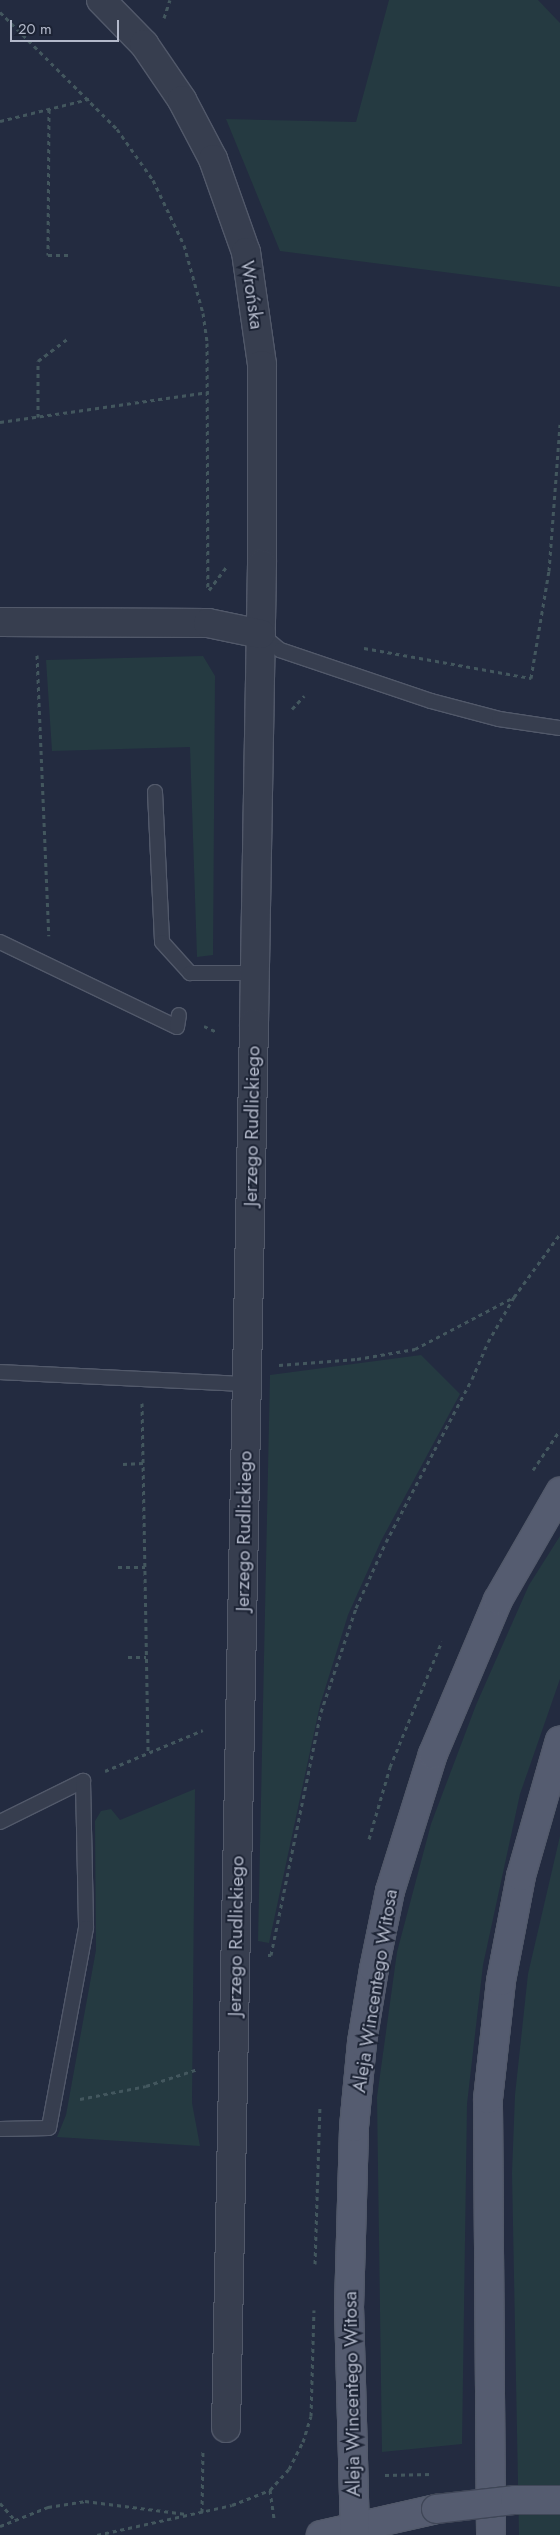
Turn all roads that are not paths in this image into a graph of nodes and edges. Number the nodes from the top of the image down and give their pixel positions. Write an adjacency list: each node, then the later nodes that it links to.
1 (101, 0): 3 (street, Wrońska)
2 (0, 622): 3 (street)
3 (261, 634): 4 (lane); 7 (street, Jerzego Rudlickiego)
4 (560, 728)
5 (155, 792): 7 (lane)
6 (0, 942): 8 (lane)
7 (255, 973): 10 (street, Jerzego Rudlickiego)
8 (180, 1015)
9 (0, 1372): 10 (lane)
10 (247, 1378): 15 (street, Jerzego Rudlickiego)
11 (560, 1492): 17 (main road, Aleja Wincentego Witosa)
12 (560, 1740): 19 (main road)
13 (0, 1822): 14 (lane)
14 (0, 2130)
15 (226, 2428)
16 (560, 2500): 17 (main road, bridge)
17 (355, 2531): 18 (main road)
18 (321, 2535)
19 (491, 2535)

